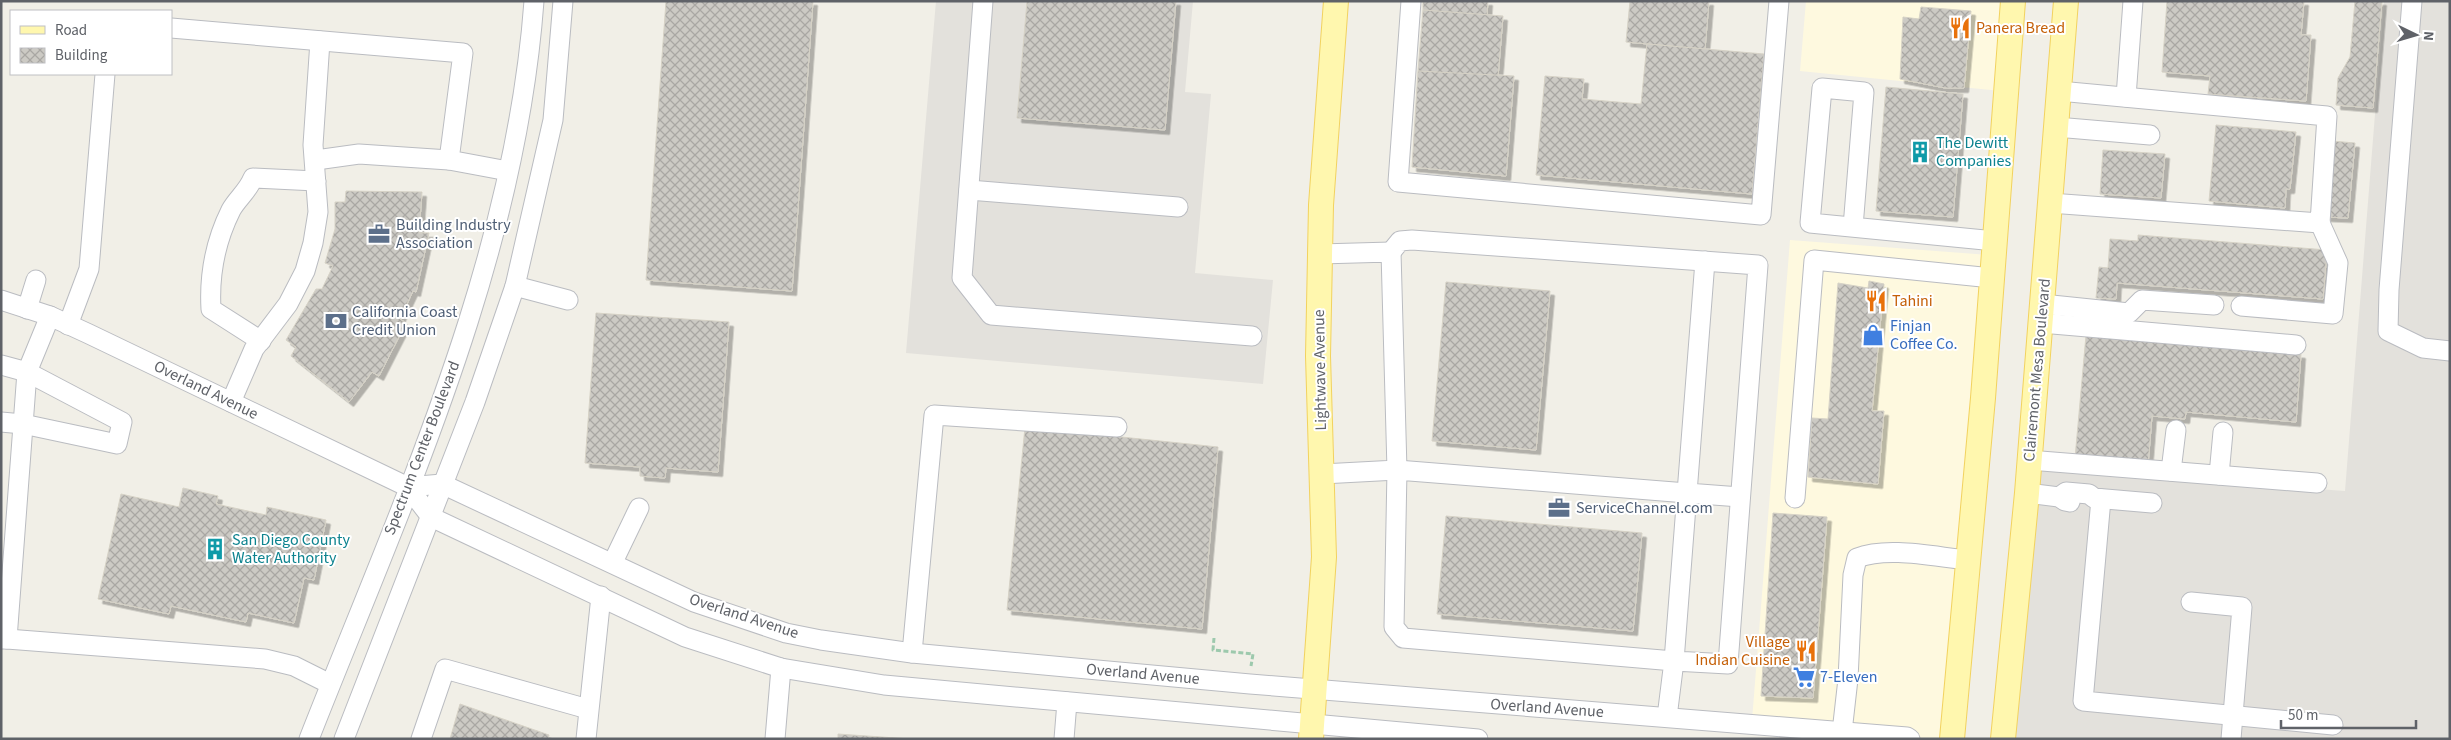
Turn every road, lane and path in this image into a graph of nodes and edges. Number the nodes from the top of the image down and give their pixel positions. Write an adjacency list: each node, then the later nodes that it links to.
1 (534, 1): 20 (street, Spectrum Center Boulevard)
2 (563, 1): 33 (street, Spectrum Center Boulevard)
3 (983, 1): 22 (street)
4 (1336, 1): 29 (main road, Lightwave Avenue)
5 (1411, 1): 6 (street)
6 (1779, 1)
7 (2013, 1): 27 (main road)
8 (2066, 1): 14 (main road, Clairemont Mesa Boulevard)
9 (2133, 1): 15 (street)
10 (2412, 1): 45 (street)
11 (172, 28): 12 (street)
12 (320, 41): 18 (street); 19 (street)
13 (104, 75): 41 (street)
14 (2059, 91): 15 (street); 16 (main road, Clairemont Mesa Boulevard)
15 (2126, 97): 25 (street)
16 (2056, 127): 17 (street); 23 (main road, Clairemont Mesa Boulevard)
17 (2150, 135)
18 (316, 160): 19 (street); 21 (street)
19 (449, 160): 20 (street)
20 (508, 172): 61 (street, Spectrum Center Boulevard)
21 (316, 182): 43 (street); 43 (street)
22 (969, 190): 24 (street); 42 (street)
23 (2050, 203): 25 (street); 39 (main road, Clairemont Mesa Boulevard)
24 (1178, 207)
25 (2320, 222): 37 (street)
26 (1853, 227): 26 (street); 27 (street)
27 (1995, 241): 31 (main road)
28 (1391, 252): 29 (street); 30 (street); 55 (street)
29 (1320, 254): 57 (main road, Lightwave Avenue)
30 (1705, 262): 62 (street); 64 (street)
31 (1992, 278): 65 (street); 70 (main road)
32 (36, 280): 38 (street)
33 (515, 286): 35 (street); 60 (street, Spectrum Center Boulevard)
34 (1, 300): 38 (street, Overland Avenue)
35 (568, 300)
36 (2214, 305): 39 (street)
37 (2241, 306)
38 (27, 309): 40 (street, Overland Avenue)
39 (2041, 314): 44 (street); 54 (main road, Clairemont Mesa Boulevard)
40 (50, 316): 41 (street, Overland Avenue); 47 (street)
41 (68, 325): 48 (street, Overland Avenue)
42 (1252, 336)
43 (261, 341): 48 (street)
44 (2296, 345)
45 (2450, 351)
46 (1, 365): 47 (street)
47 (27, 372): 50 (street); 50 (street)
48 (230, 402): 61 (street, Overland Avenue)
49 (1, 422): 50 (street)
50 (23, 424): 75 (street)
51 (1117, 427): 76 (street)
52 (2176, 430): 56 (street)
53 (2224, 432): 58 (street)
54 (2030, 460): 56 (street); 63 (main road, Clairemont Mesa Boulevard)
55 (1397, 470): 57 (street); 62 (street); 77 (street)
56 (2171, 471): 58 (street)
57 (1322, 474): 81 (main road, Lightwave Avenue)
58 (2219, 475): 59 (street)
59 (2317, 483)
60 (442, 484): 61 (street, Overland Avenue); 69 (street, Spectrum Center Boulevard); 71 (street, Overland Avenue)
61 (408, 487): 69 (street, Overland Avenue); 79 (street, Spectrum Center Boulevard)
62 (1687, 493): 64 (street); 77 (street)
63 (2027, 493): 66 (street); 98 (main road, Clairemont Mesa Boulevard)
64 (1740, 497): 77 (street)
65 (1795, 498)
66 (2097, 499): 67 (street); 84 (street)
67 (2152, 502)
68 (639, 508): 71 (street)
69 (431, 517): 72 (street, Overland Avenue); 90 (street, Spectrum Center Boulevard)
70 (1968, 560): 88 (street); 97 (main road)
71 (613, 562): 76 (street, Overland Avenue)
72 (600, 596): 78 (street, Overland Avenue); 83 (street)
73 (2191, 602): 84 (street)
74 (1214, 638): 80 (path)
75 (4, 639): 79 (street)
76 (912, 653): 80 (street, Overland Avenue)
77 (1674, 661): 85 (street)
78 (781, 668): 82 (street, Overland Avenue); 93 (street)
79 (330, 684): 89 (street, Spectrum Center Boulevard)
80 (1250, 684): 81 (street, Overland Avenue)
81 (1314, 690): 85 (street, Overland Avenue); 87 (main road, Lightwave Avenue)
82 (1067, 702): 87 (street, Overland Avenue); 94 (street)
83 (588, 709): 91 (street); 92 (street)
84 (2233, 715): 86 (street); 99 (street)
85 (1668, 717): 88 (street, Overland Avenue)
86 (2333, 725)
87 (1311, 732): 95 (street, Overland Avenue)
88 (1842, 732): 96 (street, Overland Avenue)
89 (309, 739)
90 (344, 739)
91 (421, 739)
92 (586, 739)
93 (775, 739)
94 (1064, 739)
95 (1478, 739)
96 (1910, 739)
97 (1952, 739)
98 (2003, 739)
99 (2231, 739)

